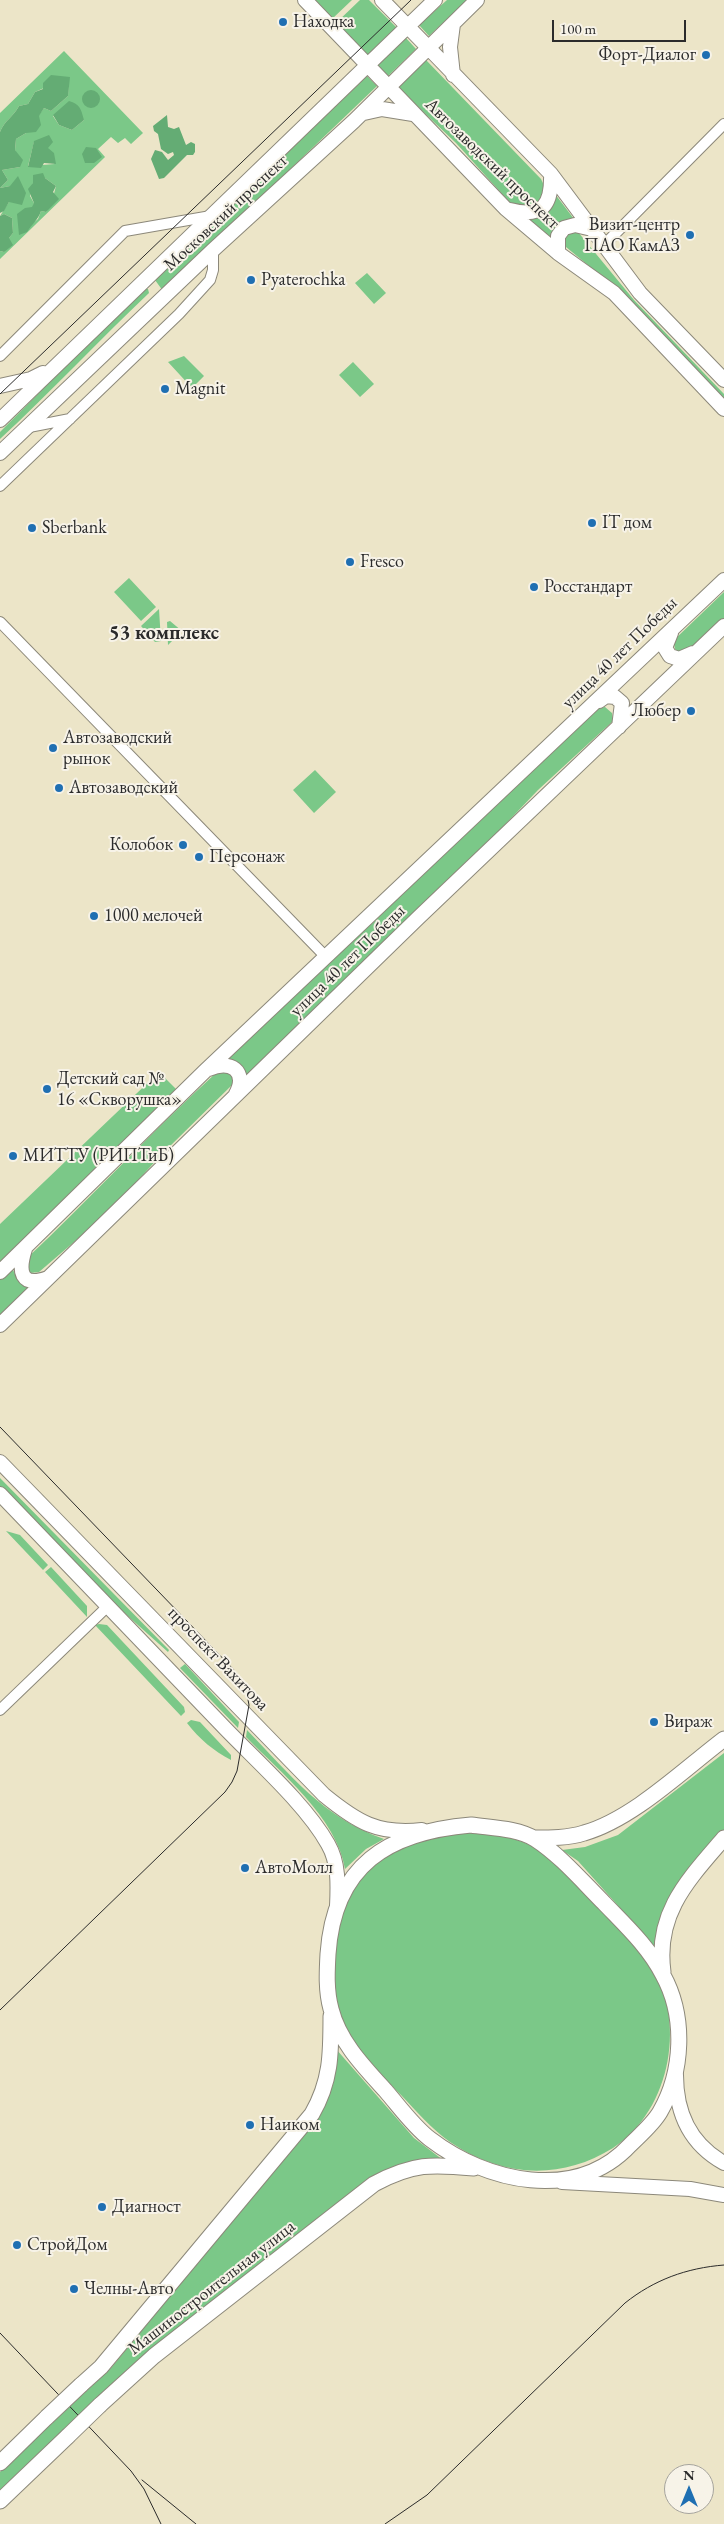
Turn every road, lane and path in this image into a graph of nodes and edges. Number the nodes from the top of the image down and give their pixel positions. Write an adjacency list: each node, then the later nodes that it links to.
1 (305, 0): 8 (street, Автозаводский проспект)
2 (382, 0): 6 (street, Автозаводский проспект)
3 (435, 0): 6 (street, Московский проспект)
4 (477, 0): 5 (street, Московский проспект)
5 (453, 24): 7 (street, Московский проспект); 9 (street)
6 (408, 27): 7 (street, Автозаводский проспект); 8 (street, Московский проспект)
7 (428, 48): 9 (street, Автозаводский проспект); 10 (street, Московский проспект)
8 (367, 66): 10 (street, Автозаводский проспект); 16 (street, Московский проспект)
9 (453, 75): 14 (street, Автозаводский проспект)
10 (388, 88): 11 (street, Автозаводский проспект); 12 (street, Московский проспект)
11 (413, 114): 12 (street); 15 (street, Автозаводский проспект)
12 (361, 115): 19 (street, Московский проспект)
13 (724, 124): 18 (street)
14 (551, 174): 15 (street); 17 (street, Автозаводский проспект)
15 (506, 209): 20 (street, Автозаводский проспект)
16 (212, 216): 21 (street, Московский проспект); 23 (street)
17 (592, 228): 18 (street, Автозаводский проспект); 20 (street)
18 (604, 245): 25 (street, Автозаводский проспект)
19 (213, 250): 22 (street, Московский проспект); 28 (street)
20 (558, 253): 27 (street, Автозаводский проспект)
21 (136, 290): 22 (street); 24 (street, Московский проспект)
22 (152, 308): 30 (street, Московский проспект)
23 (0, 356)
24 (52, 368): 26 (street); 29 (street, Московский проспект)
25 (724, 380)
26 (0, 386)
27 (724, 409)
28 (70, 419): 30 (street); 32 (street)
29 (0, 420)
30 (28, 427): 31 (street, Московский проспект)
31 (0, 453)
32 (0, 486)
33 (724, 580): 35 (street, улица 40 лет Победы)
34 (0, 622): 40 (street)
35 (675, 626): 37 (street); 38 (street, улица 40 лет Победы)
36 (724, 626): 37 (street, улица 40 лет Победы)
37 (698, 650): 39 (street, улица 40 лет Победы)
38 (588, 708): 39 (street); 40 (street, улица 40 лет Победы)
39 (618, 727): 42 (street, улица 40 лет Победы)
40 (326, 957): 41 (street, улица 40 лет Победы)
41 (205, 1071): 42 (street); 43 (street, улица 40 лет Победы)
42 (235, 1097): 45 (street, улица 40 лет Победы)
43 (25, 1248): 44 (street, улица 40 лет Победы); 45 (street)
44 (0, 1272)
45 (48, 1278): 46 (street, улица 40 лет Победы)
46 (0, 1325)
47 (0, 1462): 50 (street, проспект Вахитова)
48 (0, 1494): 49 (street)
49 (108, 1606): 51 (street); 52 (street)
50 (171, 1638): 51 (street); 54 (street, проспект Вахитова)
51 (153, 1654): 57 (street)
52 (0, 1710)
53 (724, 1739): 55 (main road)
54 (436, 1828): 55 (main road); 57 (main road)
55 (534, 1838): 58 (main road)
56 (724, 1838): 58 (main road)
57 (337, 1907): 59 (main road)
58 (664, 1976): 60 (main road)
59 (331, 2010): 62 (main road); 65 (main road, Машиностроительная улица, bridge)
60 (676, 2075): 61 (street); 63 (main road)
61 (724, 2163)
62 (478, 2168): 63 (main road); 66 (main road, Машиностроительная улица, bridge)
63 (536, 2181): 64 (street)
64 (724, 2195)
65 (0, 2463)
66 (2, 2501)

